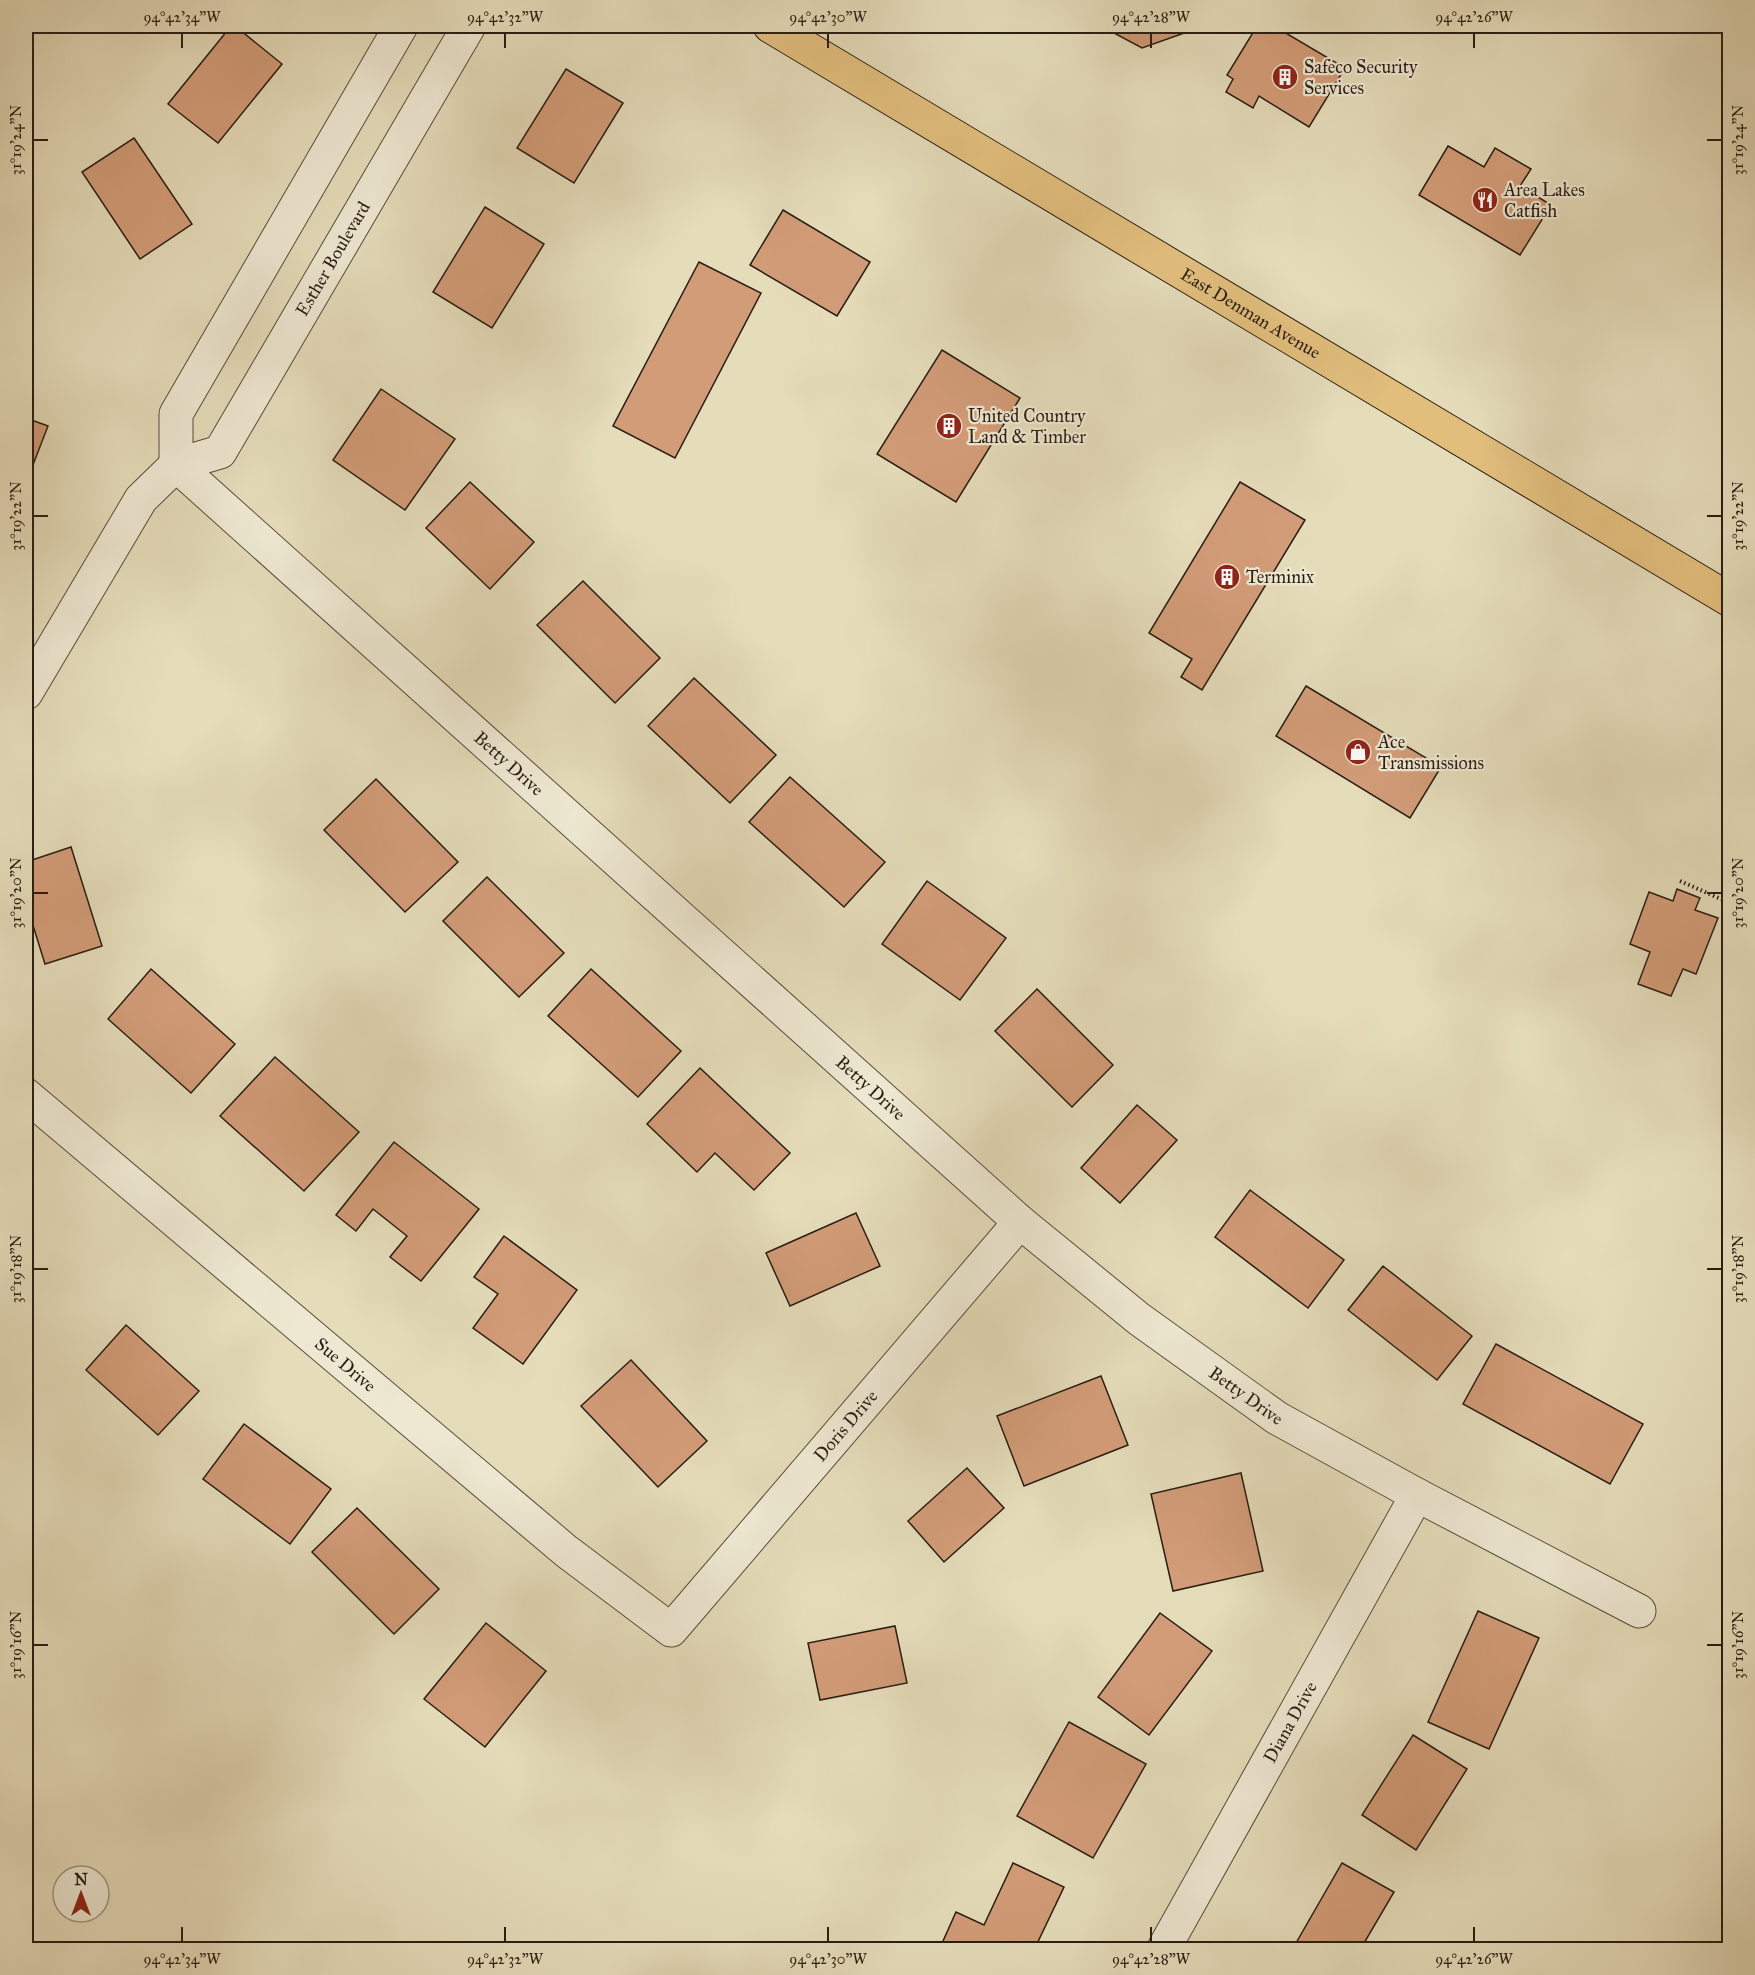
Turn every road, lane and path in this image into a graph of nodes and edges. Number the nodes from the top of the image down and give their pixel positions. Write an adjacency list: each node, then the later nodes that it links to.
1 (401, 26): 4 (street)
2 (469, 26): 4 (street, Esther Boulevard)
3 (770, 26): 5 (main road, East Denman Avenue)
4 (176, 465): 6 (street, Esther Boulevard); 10 (street, Betty Drive)
5 (1730, 600)
6 (26, 693)
7 (1680, 881): 8 (path)
8 (1730, 903)
9 (26, 1095): 13 (street, Sue Drive)
10 (1020, 1222): 11 (street, Betty Drive); 13 (street, Doris Drive)
11 (1418, 1495): 12 (street, Betty Drive); 14 (street, Diana Drive)
12 (1639, 1611)
13 (671, 1630)
14 (1163, 1950)

